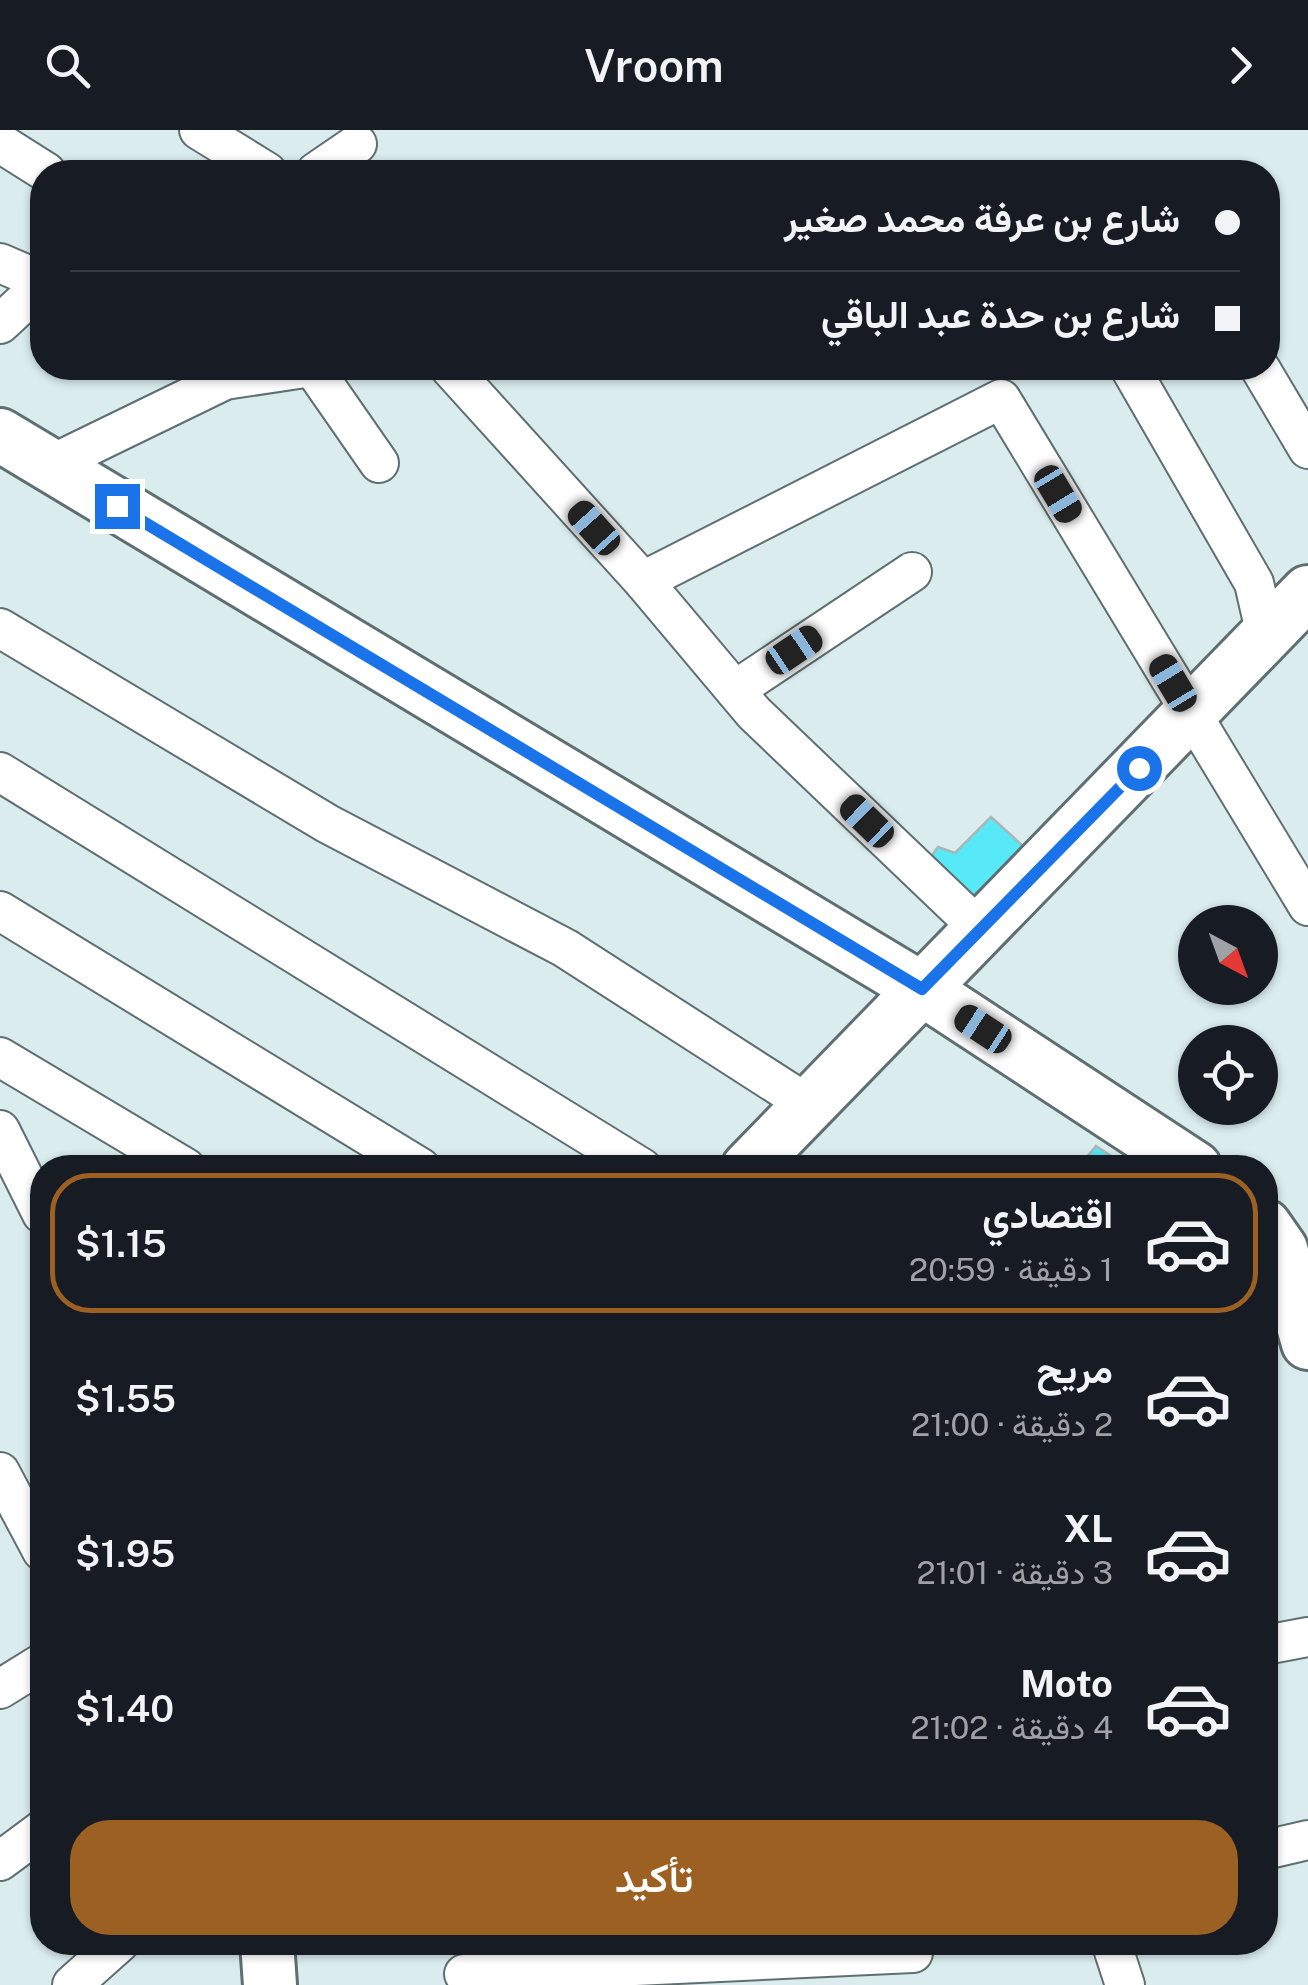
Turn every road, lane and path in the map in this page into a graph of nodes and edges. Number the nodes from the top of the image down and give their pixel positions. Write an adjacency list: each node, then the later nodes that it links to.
1 (199, 130): 3 (street)
2 (0, 144): 4 (street)
3 (248, 160)
4 (30, 162)
5 (0, 263): 6 (street)
6 (30, 277)
7 (30, 295): 8 (street)
8 (0, 324)
9 (225, 380): 17 (street)
10 (321, 380): 16 (street)
11 (461, 380): 19 (street)
12 (1137, 380): 22 (street)
13 (1267, 380): 15 (street)
14 (0, 435): 17 (street)
15 (1308, 449)
16 (379, 463)
17 (50, 466): 29 (street)
18 (912, 572): 23 (street)
19 (642, 581): 23 (street); 24 (street)
20 (1308, 592): 22 (street)
21 (0, 628): 31 (street)
22 (1266, 635): 24 (street)
23 (734, 690): 28 (street)
24 (1192, 714): 26 (street); 28 (street)
25 (0, 772): 35 (street)
26 (1308, 906)
27 (0, 911): 34 (street)
28 (980, 929): 29 (street)
29 (922, 989): 31 (street); 37 (street)
30 (0, 1058): 33 (street)
31 (809, 1105): 36 (street)
32 (0, 1130): 38 (street)
33 (164, 1155)
34 (400, 1155)
35 (621, 1155)
36 (761, 1155)
37 (1175, 1155)
38 (30, 1190)
39 (1278, 1245): 40 (street)
40 (1305, 1317)
41 (0, 1472): 42 (street)
42 (30, 1528)
43 (1308, 1636): 44 (street)
44 (1278, 1643)
45 (30, 1670): 46 (street)
46 (0, 1689)
47 (30, 1839): 50 (street)
48 (1308, 1840): 49 (street)
49 (1278, 1847)
50 (0, 1861)
51 (105, 1955): 56 (street)
52 (268, 1955): 57 (street)
53 (1115, 1955): 58 (street)
54 (912, 1960): 55 (street)
55 (464, 1967)
56 (72, 1985)
57 (270, 1985)
58 (1125, 1985)

